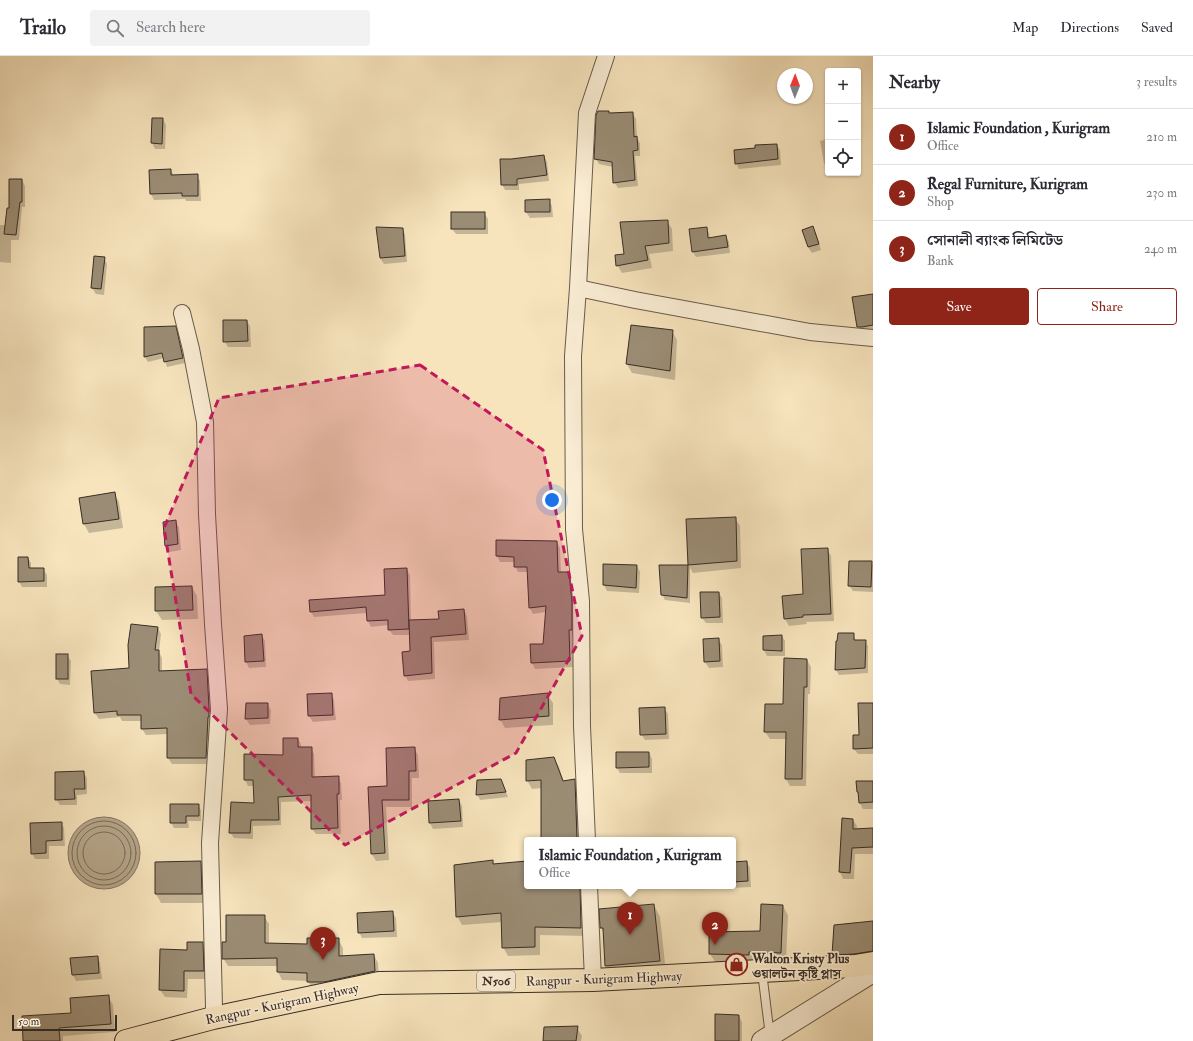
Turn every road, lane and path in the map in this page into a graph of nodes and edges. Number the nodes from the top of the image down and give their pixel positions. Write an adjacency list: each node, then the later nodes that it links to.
1 (606, 56): 2 (street)
2 (578, 288): 4 (street); 5 (street)
3 (182, 313): 11 (street)
4 (873, 338)
5 (587, 837)
6 (589, 889): 10 (street)
7 (873, 963): 8 (highway, Rangpur - Kurigram Highway / N506)
8 (762, 971): 10 (highway, Rangpur - Kurigram Highway / N506); 12 (lane)
9 (873, 972): 12 (street)
10 (593, 980): 11 (highway, Rangpur - Kurigram Highway / N506)
11 (213, 1018): 13 (highway, Rangpur - Kurigram Highway / N506)
12 (767, 1039)
13 (126, 1041)

